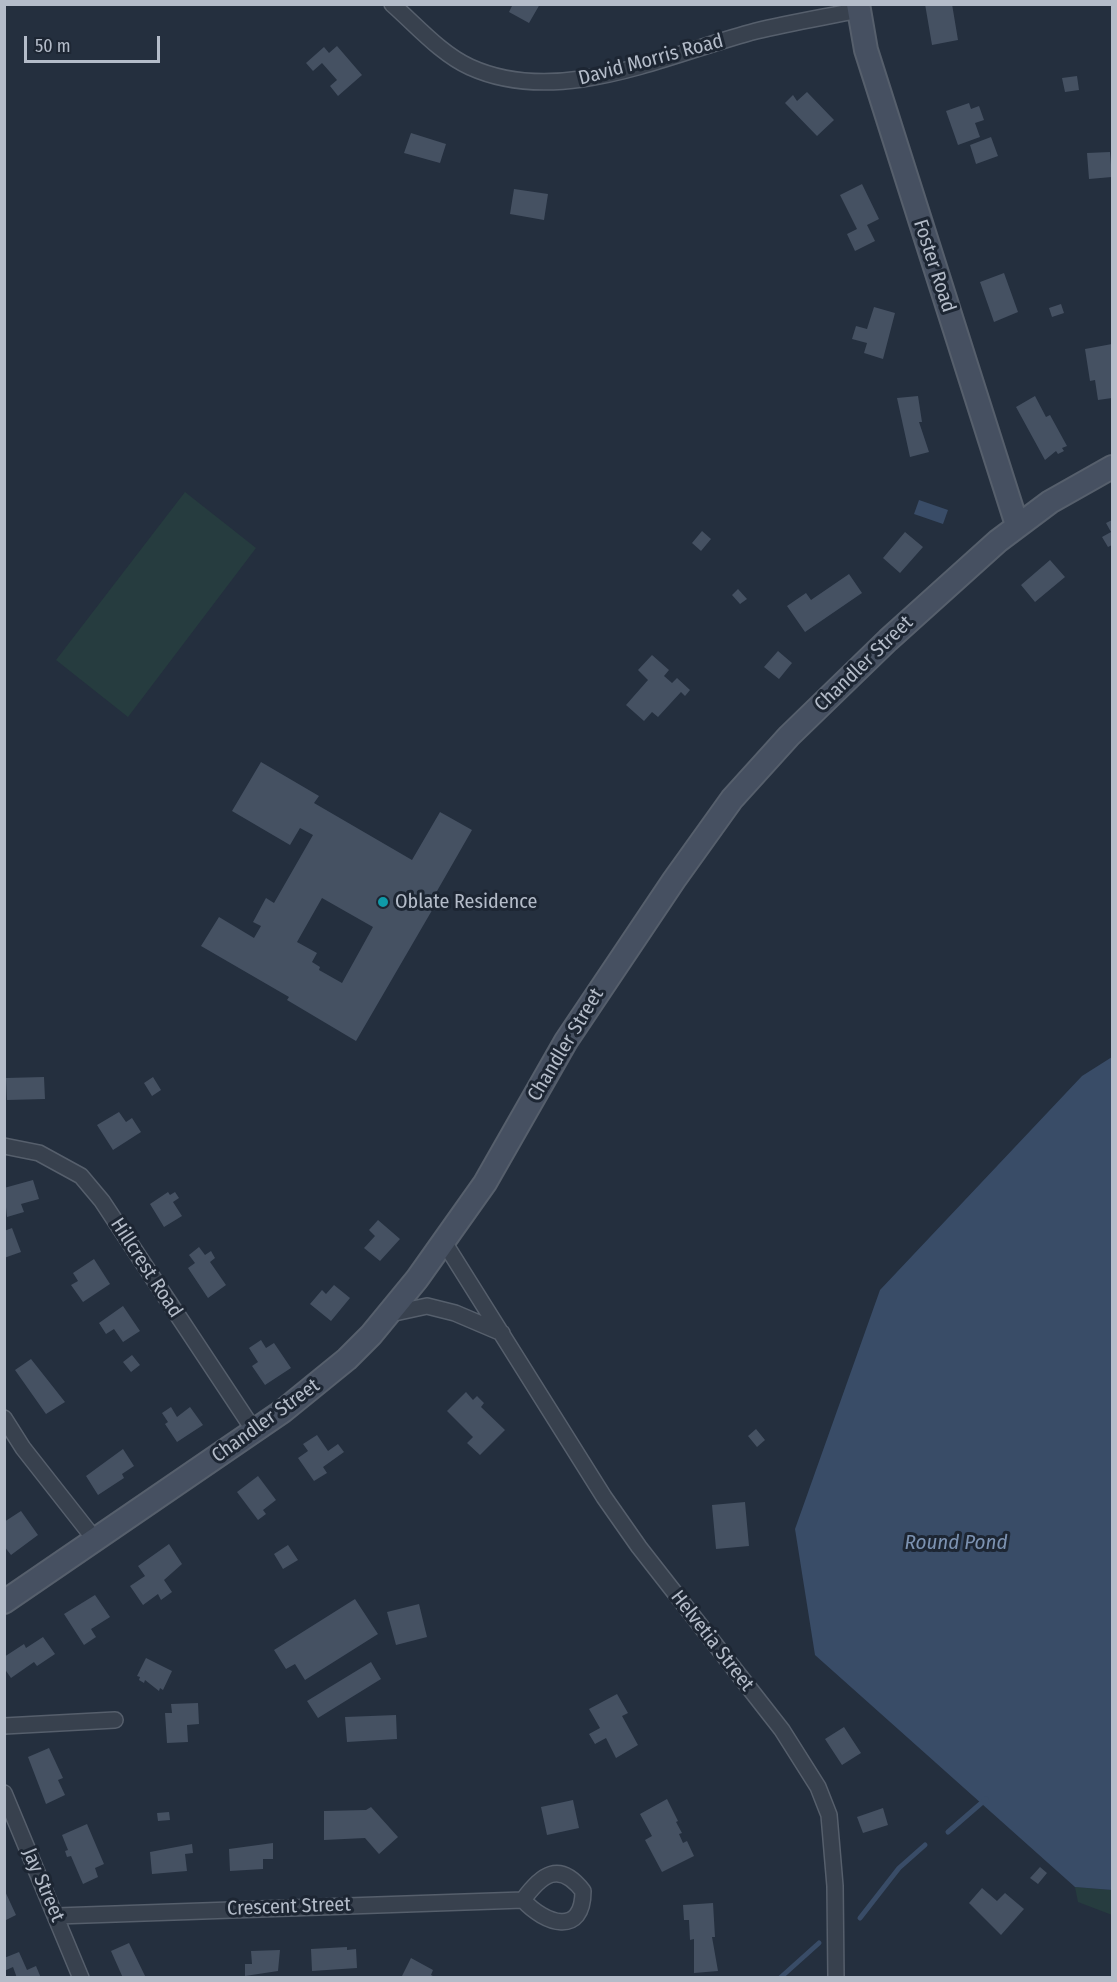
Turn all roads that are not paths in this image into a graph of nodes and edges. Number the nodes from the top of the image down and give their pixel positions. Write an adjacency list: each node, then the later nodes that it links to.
1 (392, 4): 2 (street, David Morris Road)
2 (859, 7): 4 (main road, Foster Road)
3 (1113, 467): 4 (main road, Chandler Street)
4 (1017, 525): 6 (main road, Chandler Street)
5 (4, 1146): 10 (street, Hillcrest Road)
6 (444, 1242): 7 (main road, Chandler Street); 8 (street, Helvetia Street)
7 (390, 1314): 8 (street); 10 (main road, Chandler Street)
8 (501, 1333): 19 (street, Helvetia Street)
9 (4, 1418): 11 (street)
10 (255, 1432): 11 (main road, Chandler Street)
11 (96, 1541): 12 (main road, Chandler Street)
12 (4, 1602)
13 (115, 1720): 14 (street)
14 (4, 1726)
15 (4, 1793): 17 (street, Jay Street)
16 (522, 1900): 17 (street, Crescent Street)
17 (57, 1917): 18 (street, Jay Street)
18 (81, 1977)
19 (836, 1977)

